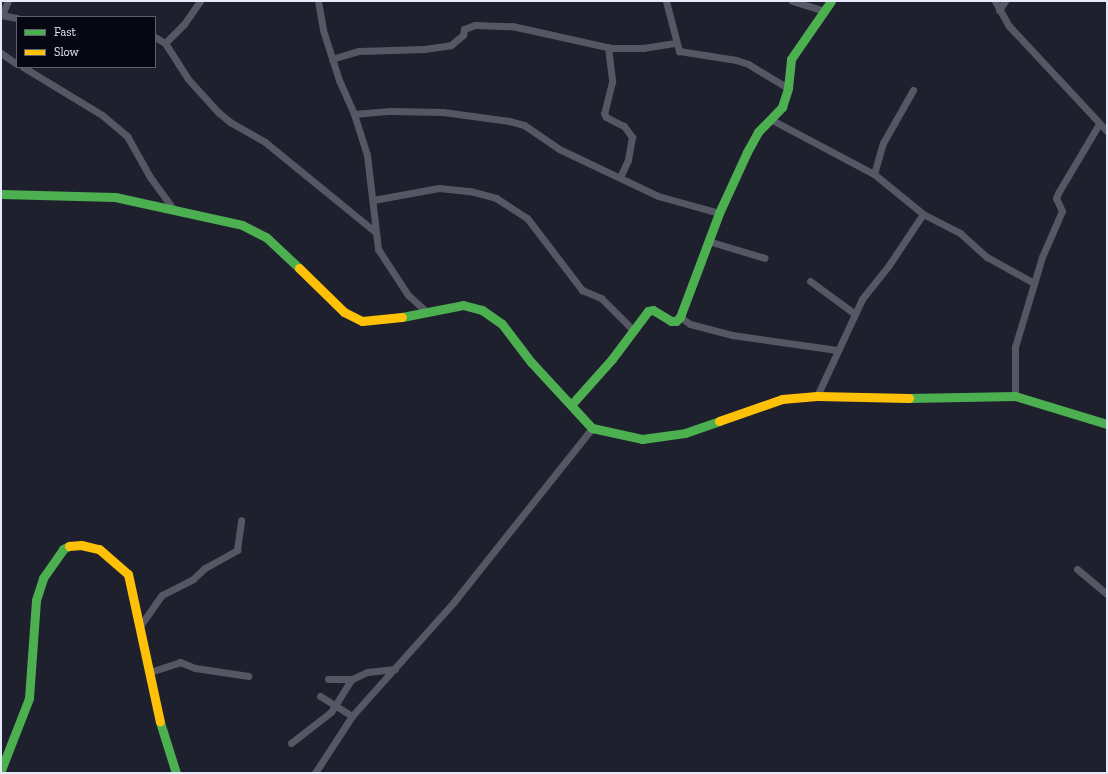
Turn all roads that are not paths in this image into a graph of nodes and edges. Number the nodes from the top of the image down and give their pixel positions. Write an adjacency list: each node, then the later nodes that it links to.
1 (8, 1): 11 (street)
2 (200, 1): 14 (street)
3 (318, 1): 18 (street)
4 (666, 1): 15 (street)
5 (792, 1): 10 (street)
6 (831, 1): 10 (main road)
7 (996, 1): 9 (street)
8 (1005, 1): 9 (street)
9 (999, 10): 25 (street)
10 (824, 11): 21 (main road)
11 (2, 15): 12 (street)
12 (16, 18)
13 (156, 38): 14 (street)
14 (165, 43): 34 (street)
15 (676, 44): 16 (street); 21 (street)
16 (608, 47): 18 (street); 28 (street)
17 (1, 54): 19 (street)
18 (332, 59): 23 (street)
19 (16, 63)
20 (25, 68): 31 (street)
21 (788, 88): 24 (main road)
22 (913, 90): 27 (street)
23 (354, 114): 28 (street); 30 (street)
24 (772, 120): 27 (street); 32 (main road)
25 (1099, 124): 26 (street); 38 (street)
26 (1107, 131)
27 (874, 174): 33 (street)
28 (620, 177): 32 (street)
29 (1, 194): 31 (main road)
30 (374, 200): 34 (street); 42 (street)
31 (174, 210): 39 (main road)
32 (719, 213): 35 (main road)
33 (923, 214): 38 (street); 40 (street)
34 (374, 232): 39 (street)
35 (708, 241): 36 (street); 41 (main road)
36 (765, 258)
37 (810, 281): 40 (street)
38 (1034, 283): 45 (street)
39 (426, 311): 46 (main road)
40 (855, 314): 43 (street)
41 (680, 317): 42 (main road); 43 (street)
42 (633, 330): 46 (main road)
43 (837, 350): 44 (street)
44 (817, 396): 45 (main road); 48 (main road)
45 (1015, 396): 47 (main road)
46 (571, 405): 48 (main road)
47 (1107, 424)
48 (592, 428): 53 (street)
49 (241, 520): 52 (street)
50 (1077, 569): 51 (street)
51 (1107, 594)
52 (140, 626): 54 (main road); 62 (main road)
53 (395, 669): 56 (street); 60 (street)
54 (150, 672): 55 (street); 63 (main road)
55 (248, 676)
56 (352, 678): 57 (street); 59 (street)
57 (328, 679)
58 (320, 696): 59 (street)
59 (336, 706): 60 (street); 61 (street)
60 (352, 716): 64 (street)
61 (291, 743)
62 (1, 770)
63 (176, 773)
64 (315, 773)

